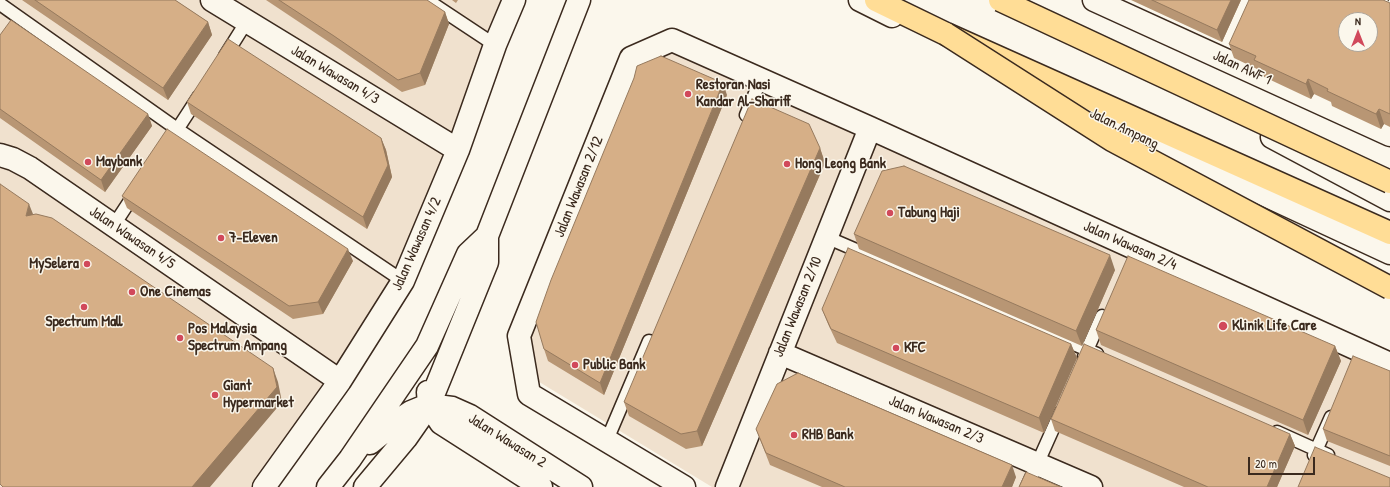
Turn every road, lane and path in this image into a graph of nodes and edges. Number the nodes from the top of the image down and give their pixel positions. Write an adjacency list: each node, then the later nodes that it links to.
1 (212, 0): 11 (street, Jalan Wawasan 4/3)
2 (427, 0): 13 (lane)
3 (514, 0): 13 (street, Jalan Wawasan 4/2)
4 (579, 0): 29 (street)
5 (860, 0): 31 (street, Jalan Ampang)
6 (876, 0): 12 (highway)
7 (1000, 0): 25 (highway, bridge)
8 (1013, 0): 26 (street)
9 (1094, 0): 20 (street, Jalan AWF 1)
10 (0, 4): 19 (lane)
11 (247, 22): 14 (lane); 22 (street, Jalan Wawasan 4/3)
12 (946, 34): 28 (highway, bridge); 33 (highway, bridge)
13 (495, 45): 22 (street, Jalan Wawasan 4/2)
14 (218, 66)
15 (761, 79): 17 (lane); 18 (street, Jalan Wawasan 2/12); 51 (street, Jalan Wawasan 2/12)
16 (206, 85): 19 (lane)
17 (743, 122)
18 (870, 128): 30 (street, Jalan Wawasan 2/10); 42 (street, Jalan Wawasan 2/4)
19 (177, 129): 21 (lane); 32 (lane)
20 (1390, 135)
21 (165, 148)
22 (458, 150): 32 (street, Jalan Wawasan 4/2)
23 (0, 155): 27 (street, Jalan Wawasan 4/5)
24 (144, 180): 27 (lane)
25 (1390, 182)
26 (1390, 200)
27 (114, 225): 43 (street, Jalan Wawasan 4/5)
28 (1390, 233)
29 (487, 236): 36 (street); 39 (street)
30 (826, 237): 37 (lane); 38 (street, Jalan Wawasan 2/10)
31 (1390, 253)
32 (403, 281): 43 (street, Jalan Wawasan 4/2)
33 (1390, 288)
34 (1105, 309): 37 (lane)
35 (653, 332): 51 (lane)
36 (427, 346): 45 (street); 54 (street)
37 (1087, 350): 40 (lane); 41 (lane)
38 (780, 353): 55 (street, Jalan Wawasan 2/3); 63 (street, Jalan Wawasan 2/10)
39 (448, 357): 45 (street); 47 (street)
40 (1109, 359)
41 (1081, 364)
42 (1390, 364)
43 (340, 381): 57 (street, Jalan Wawasan 4/2)
44 (1065, 400): 55 (lane)
45 (429, 405): 47 (street, Jalan Wawasan 2); 49 (street, Jalan Wawasan 2); 50 (street); 54 (street)
46 (1335, 407): 52 (lane)
47 (470, 416): 61 (street, Jalan Wawasan 2)
48 (1266, 428): 52 (lane)
49 (453, 431): 50 (street); 60 (street, Jalan Wawasan 2)
50 (406, 438): 59 (street)
51 (607, 440): 62 (street, Jalan Wawasan 2/12)
52 (1317, 449): 53 (lane); 56 (lane)
53 (1337, 458)
54 (350, 459): 58 (street)
55 (1037, 464): 64 (lane); 65 (street, Jalan Wawasan 2/3)
56 (1308, 468)
57 (264, 487)
58 (328, 487)
59 (365, 487)
60 (540, 487)
61 (581, 487)
62 (684, 487)
63 (727, 487)
64 (1027, 487)
65 (1091, 487)

